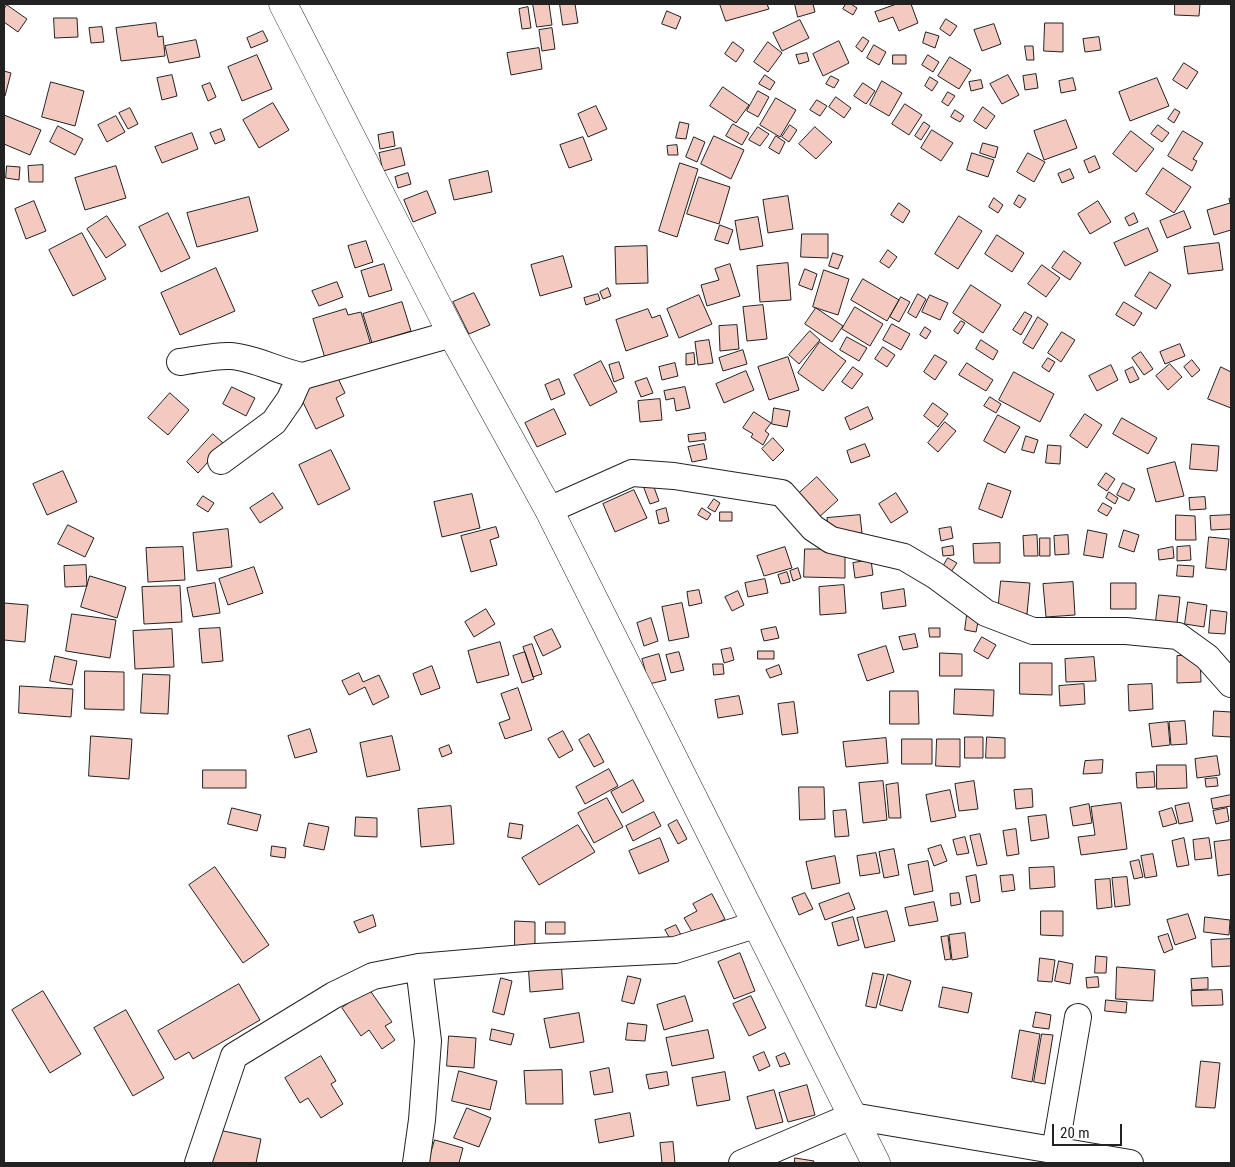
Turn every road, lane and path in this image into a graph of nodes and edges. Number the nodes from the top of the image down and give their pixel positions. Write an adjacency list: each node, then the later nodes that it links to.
1 (283, 4): 2 (main road)
2 (452, 334): 4 (street); 6 (main road)
3 (180, 362): 4 (street)
4 (303, 376): 5 (street)
5 (221, 461)
6 (548, 510): 7 (street); 8 (main road)
7 (1231, 684)
8 (755, 925): 9 (street); 11 (main road)
9 (419, 967): 13 (street); 14 (street)
10 (1078, 1016): 12 (street)
11 (852, 1116): 12 (street); 15 (street); 16 (main road)
12 (1054, 1151): 17 (street)
13 (198, 1163)
14 (416, 1163)
15 (742, 1163)
16 (876, 1163)
17 (1130, 1163)

